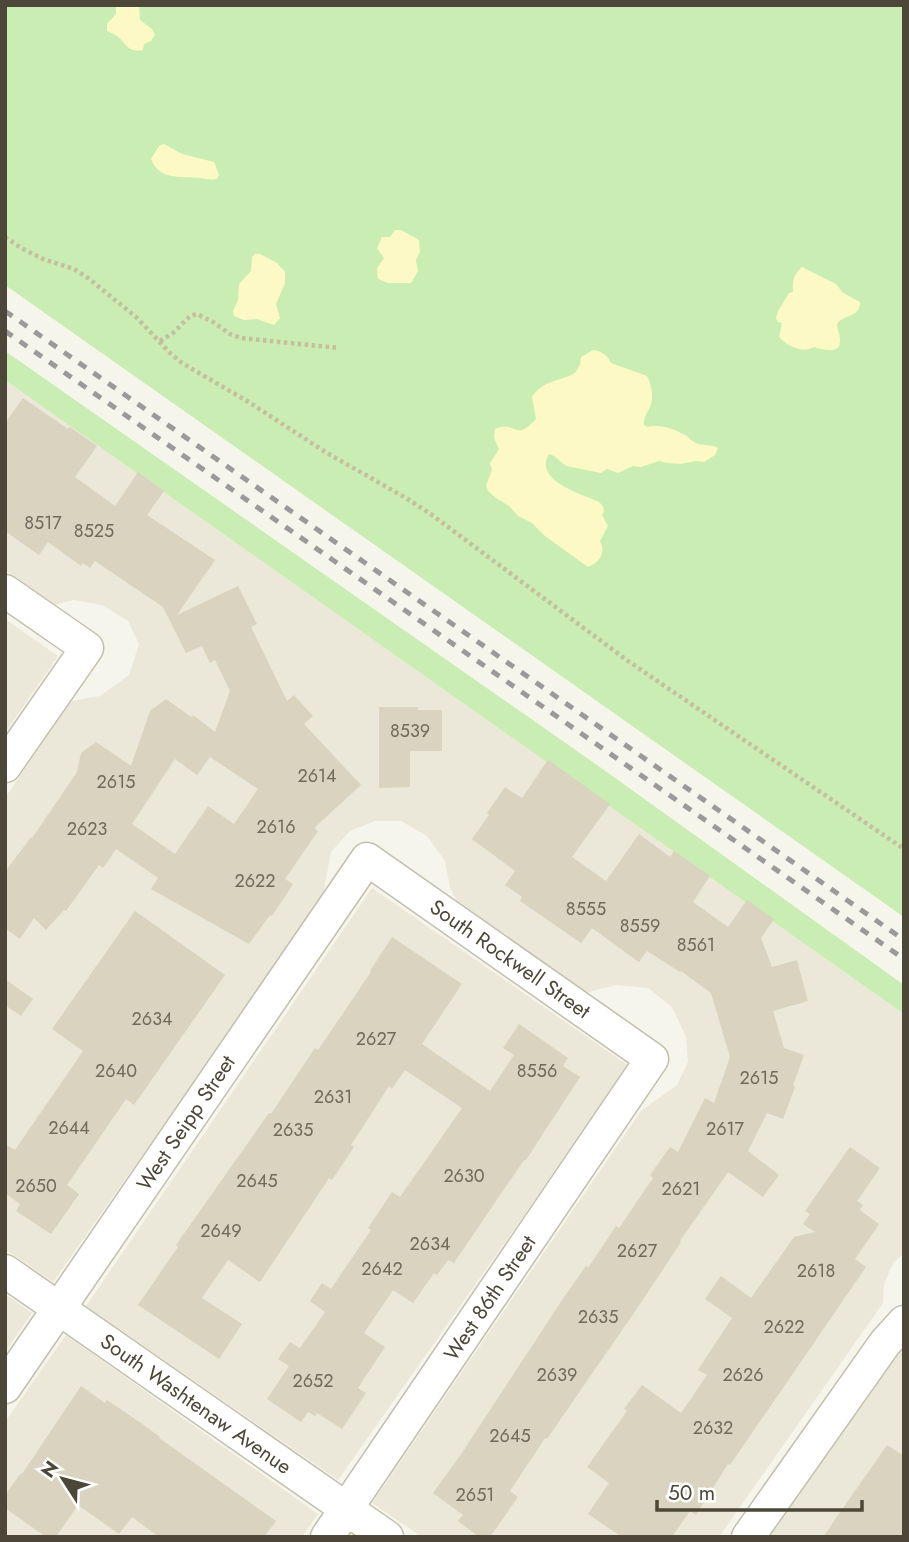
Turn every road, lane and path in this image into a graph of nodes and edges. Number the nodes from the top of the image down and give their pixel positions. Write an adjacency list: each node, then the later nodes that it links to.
1 (5, 237): 2 (path)
2 (160, 341): 3 (path); 6 (path)
3 (339, 348)
4 (5, 591): 5 (street)
5 (5, 766)
6 (904, 849)
7 (367, 859): 8 (street, South Rockwell Street); 10 (street, West Seipp Street)
8 (652, 1059): 13 (street, West 86th Street)
9 (5, 1271): 10 (street, South Washtenaw Avenue)
10 (60, 1308): 12 (street, West Seipp Street); 13 (street, South Washtenaw Avenue)
11 (904, 1322): 16 (street)
12 (5, 1387)
13 (347, 1508): 14 (street, West 86th Street); 15 (street, South Washtenaw Avenue)
14 (327, 1537)
15 (387, 1537)
16 (748, 1537)

